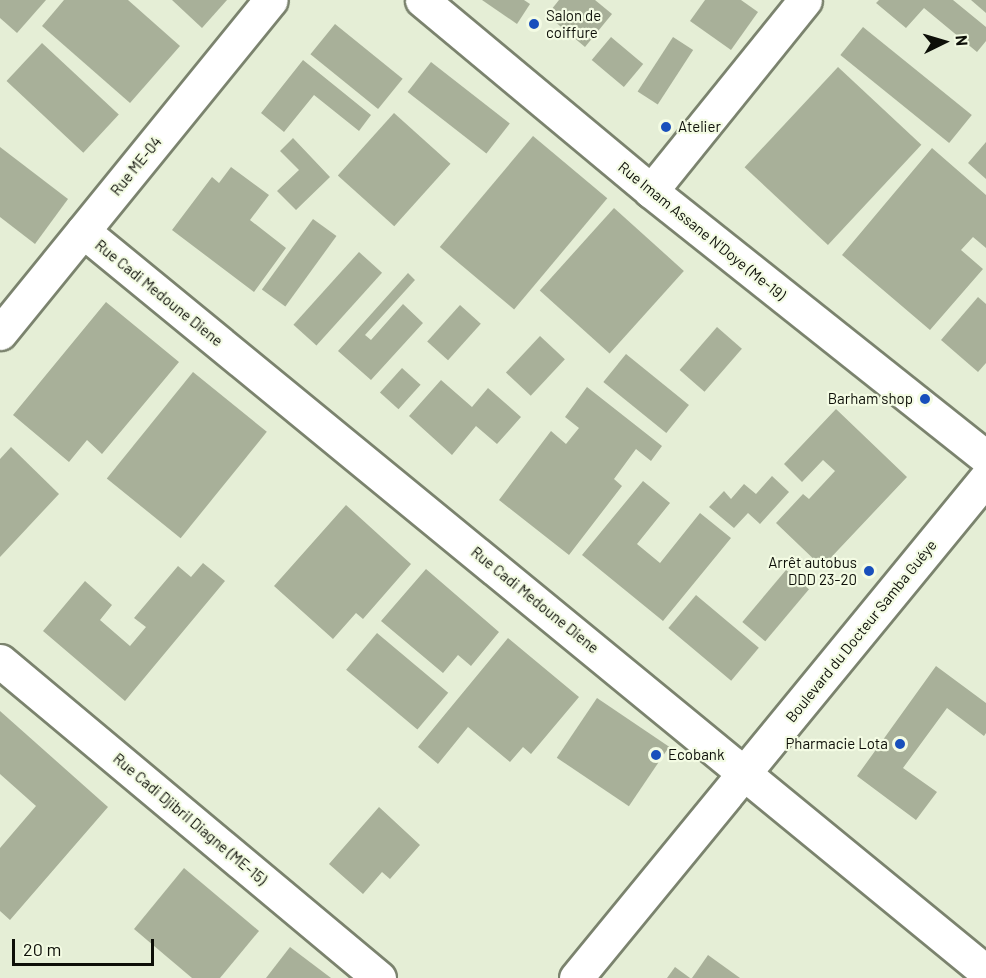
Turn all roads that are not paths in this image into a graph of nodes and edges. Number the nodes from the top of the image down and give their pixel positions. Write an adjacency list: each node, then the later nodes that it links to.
1 (271, 0): 5 (street, Rue ME-04)
2 (422, 0): 4 (street, Rue Imam Assane N'Doye (Me-19))
3 (805, 0): 4 (street)
4 (651, 191): 7 (street, Rue Imam Assane N'Doye (Me-19))
5 (83, 231): 6 (street, Rue ME-04); 10 (street, Rue Cadi Medoune Diene)
6 (0, 333)
7 (986, 457)
8 (986, 478): 10 (street, Boulevard du Docteur Samba Guéye)
9 (0, 661): 12 (street, Rue Cadi Djibril Diagne (ME-15))
10 (746, 771): 11 (street, Rue Cadi Medoune Diene); 13 (street, Boulevard du Docteur Samba Guéye)
11 (986, 972)
12 (379, 978)
13 (576, 978)

